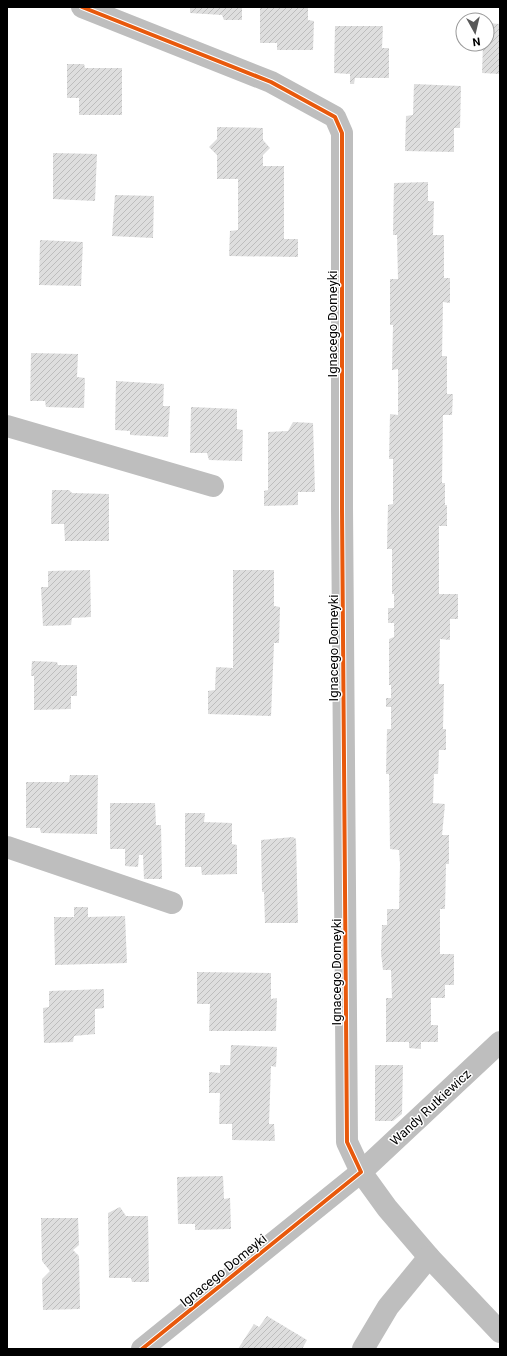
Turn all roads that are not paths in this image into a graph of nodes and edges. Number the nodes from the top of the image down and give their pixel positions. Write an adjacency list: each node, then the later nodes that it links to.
1 (82, 7): 7 (street, Ignacego Domeyki)
2 (7, 426): 3 (street)
3 (213, 486)
4 (7, 847): 5 (street)
5 (172, 903)
6 (500, 1042): 7 (street, Wandy Rutkiewicz)
7 (361, 1172): 8 (street, Ignacego Domeyki); 10 (street, Ignacego Domeyki)
8 (429, 1257): 9 (street, Ignacego Domeyki); 11 (street)
9 (500, 1332)
10 (142, 1349)
11 (363, 1349)

